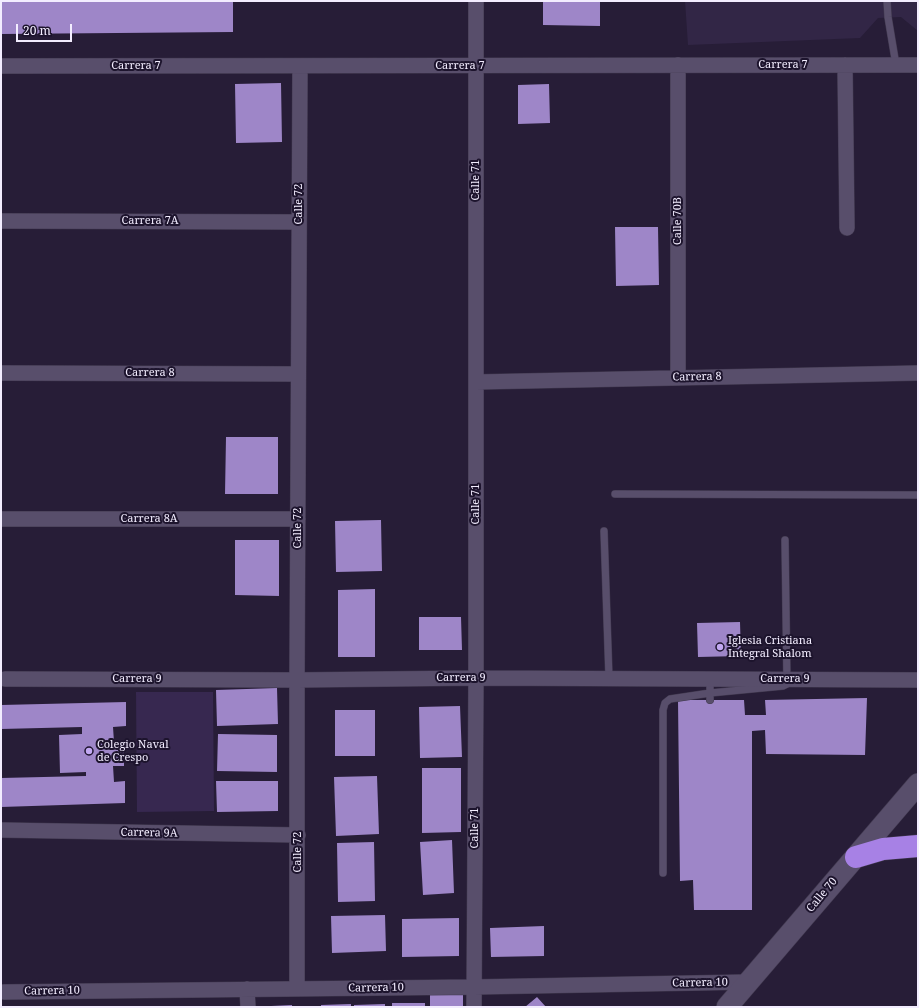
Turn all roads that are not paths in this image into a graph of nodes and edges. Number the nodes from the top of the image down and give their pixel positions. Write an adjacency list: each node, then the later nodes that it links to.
1 (476, 1): 9 (street, Calle 71)
2 (887, 1): 5 (lane)
3 (678, 65): 4 (street, Carrera 7); 9 (street, Carrera 7); 16 (street, Calle 70B)
4 (845, 65): 5 (street, Carrera 7); 12 (street)
5 (896, 65): 6 (street, Carrera 7)
6 (918, 65)
7 (1, 66): 8 (street, Carrera 7)
8 (300, 66): 9 (street, Carrera 7); 11 (street, Calle 72)
9 (476, 66): 17 (street, Calle 71)
10 (1, 221): 11 (street, Carrera 7A)
11 (299, 222): 15 (street, Calle 72)
12 (847, 228)
13 (1, 373): 15 (street, Carrera 8)
14 (918, 373): 16 (street, Carrera 8)
15 (298, 374): 21 (street, Calle 72)
16 (678, 378): 17 (street, Carrera 8)
17 (476, 382): 24 (street, Calle 71)
18 (615, 494): 19 (lane)
19 (918, 495)
20 (1, 519): 21 (street, Carrera 8A)
21 (298, 519): 27 (street, Calle 72)
22 (604, 531): 25 (lane)
23 (785, 540): 28 (lane)
24 (476, 678): 25 (street, Carrera 9); 27 (street, Carrera 9); 38 (street, Calle 71)
25 (609, 678): 30 (street, Carrera 9)
26 (5, 679): 27 (street, Carrera 9)
27 (297, 680): 33 (street, Calle 72)
28 (788, 680): 29 (street, Carrera 9); 30 (street, Carrera 9)
29 (918, 680)
30 (710, 691): 36 (lane)
31 (918, 784): 35 (main road, Calle 70)
32 (1, 830): 33 (street, Carrera 9A)
33 (298, 835): 40 (street, Calle 72)
34 (918, 846): 35 (highway)
35 (856, 857): 37 (main road, Calle 70)
36 (663, 873)
37 (748, 982): 38 (street, Carrera 10); 44 (main road, Calle 70)
38 (474, 987): 40 (street, Carrera 10); 43 (street, Calle 71)
39 (247, 989): 40 (street, Carrera 10); 41 (street, Carrera 10); 42 (street)
40 (297, 989)
41 (4, 992)
42 (248, 1007)
43 (474, 1007)
44 (727, 1007)

